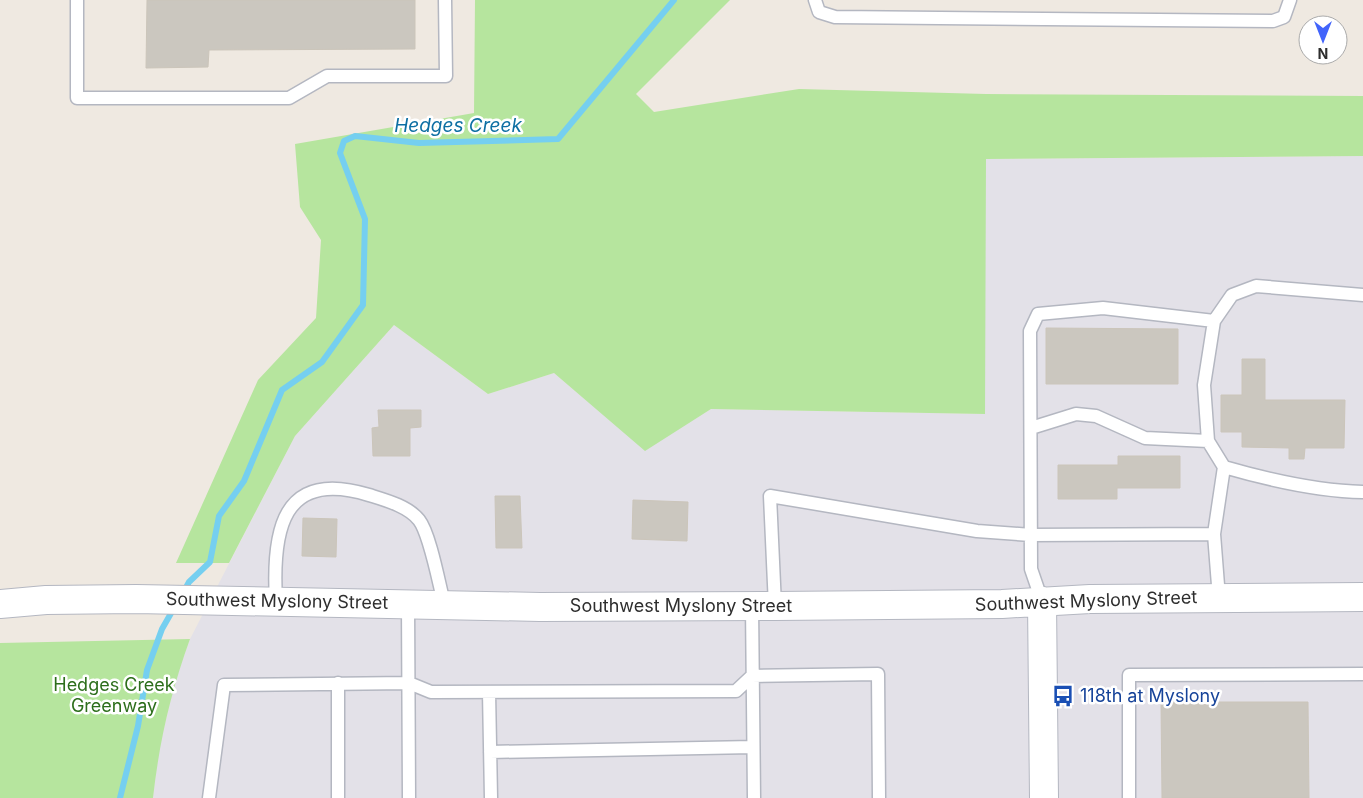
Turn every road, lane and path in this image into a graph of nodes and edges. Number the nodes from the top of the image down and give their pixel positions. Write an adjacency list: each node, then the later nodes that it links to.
1 (77, 0): 2 (lane)
2 (445, 0)
3 (815, 0): 4 (lane)
4 (1290, 0)
5 (1363, 295): 6 (lane)
6 (1214, 321): 7 (lane); 8 (lane)
7 (1031, 428): 8 (lane); 12 (lane)
8 (1208, 441): 9 (lane)
9 (1224, 467): 10 (lane); 11 (lane)
10 (1363, 492)
11 (1214, 534): 12 (lane); 14 (lane)
12 (1031, 535): 16 (lane); 20 (lane)
13 (1363, 597): 14 (street, Southwest Myslony Street)
14 (1219, 598): 16 (street, Southwest Myslony Street)
15 (276, 601): 17 (street, Southwest Myslony Street); 18 (street, Southwest Myslony Street); 19 (lane)
16 (1042, 601): 20 (street, Southwest Myslony Street); 34 (street)
17 (408, 603): 19 (street, Southwest Myslony Street); 24 (lane)
18 (0, 604)
19 (444, 604): 20 (street, Southwest Myslony Street)
20 (763, 606): 22 (lane)
21 (1363, 674): 35 (lane)
22 (752, 676): 25 (lane); 26 (lane); 33 (lane)
23 (338, 683): 24 (lane); 28 (lane); 29 (lane)
24 (409, 683): 25 (lane); 30 (lane)
25 (489, 692): 27 (lane)
26 (753, 747): 27 (lane); 32 (lane)
27 (490, 752): 31 (lane)
28 (209, 798)
29 (338, 798)
30 (409, 798)
31 (491, 798)
32 (754, 798)
33 (879, 798)
34 (1044, 798)
35 (1129, 798)

